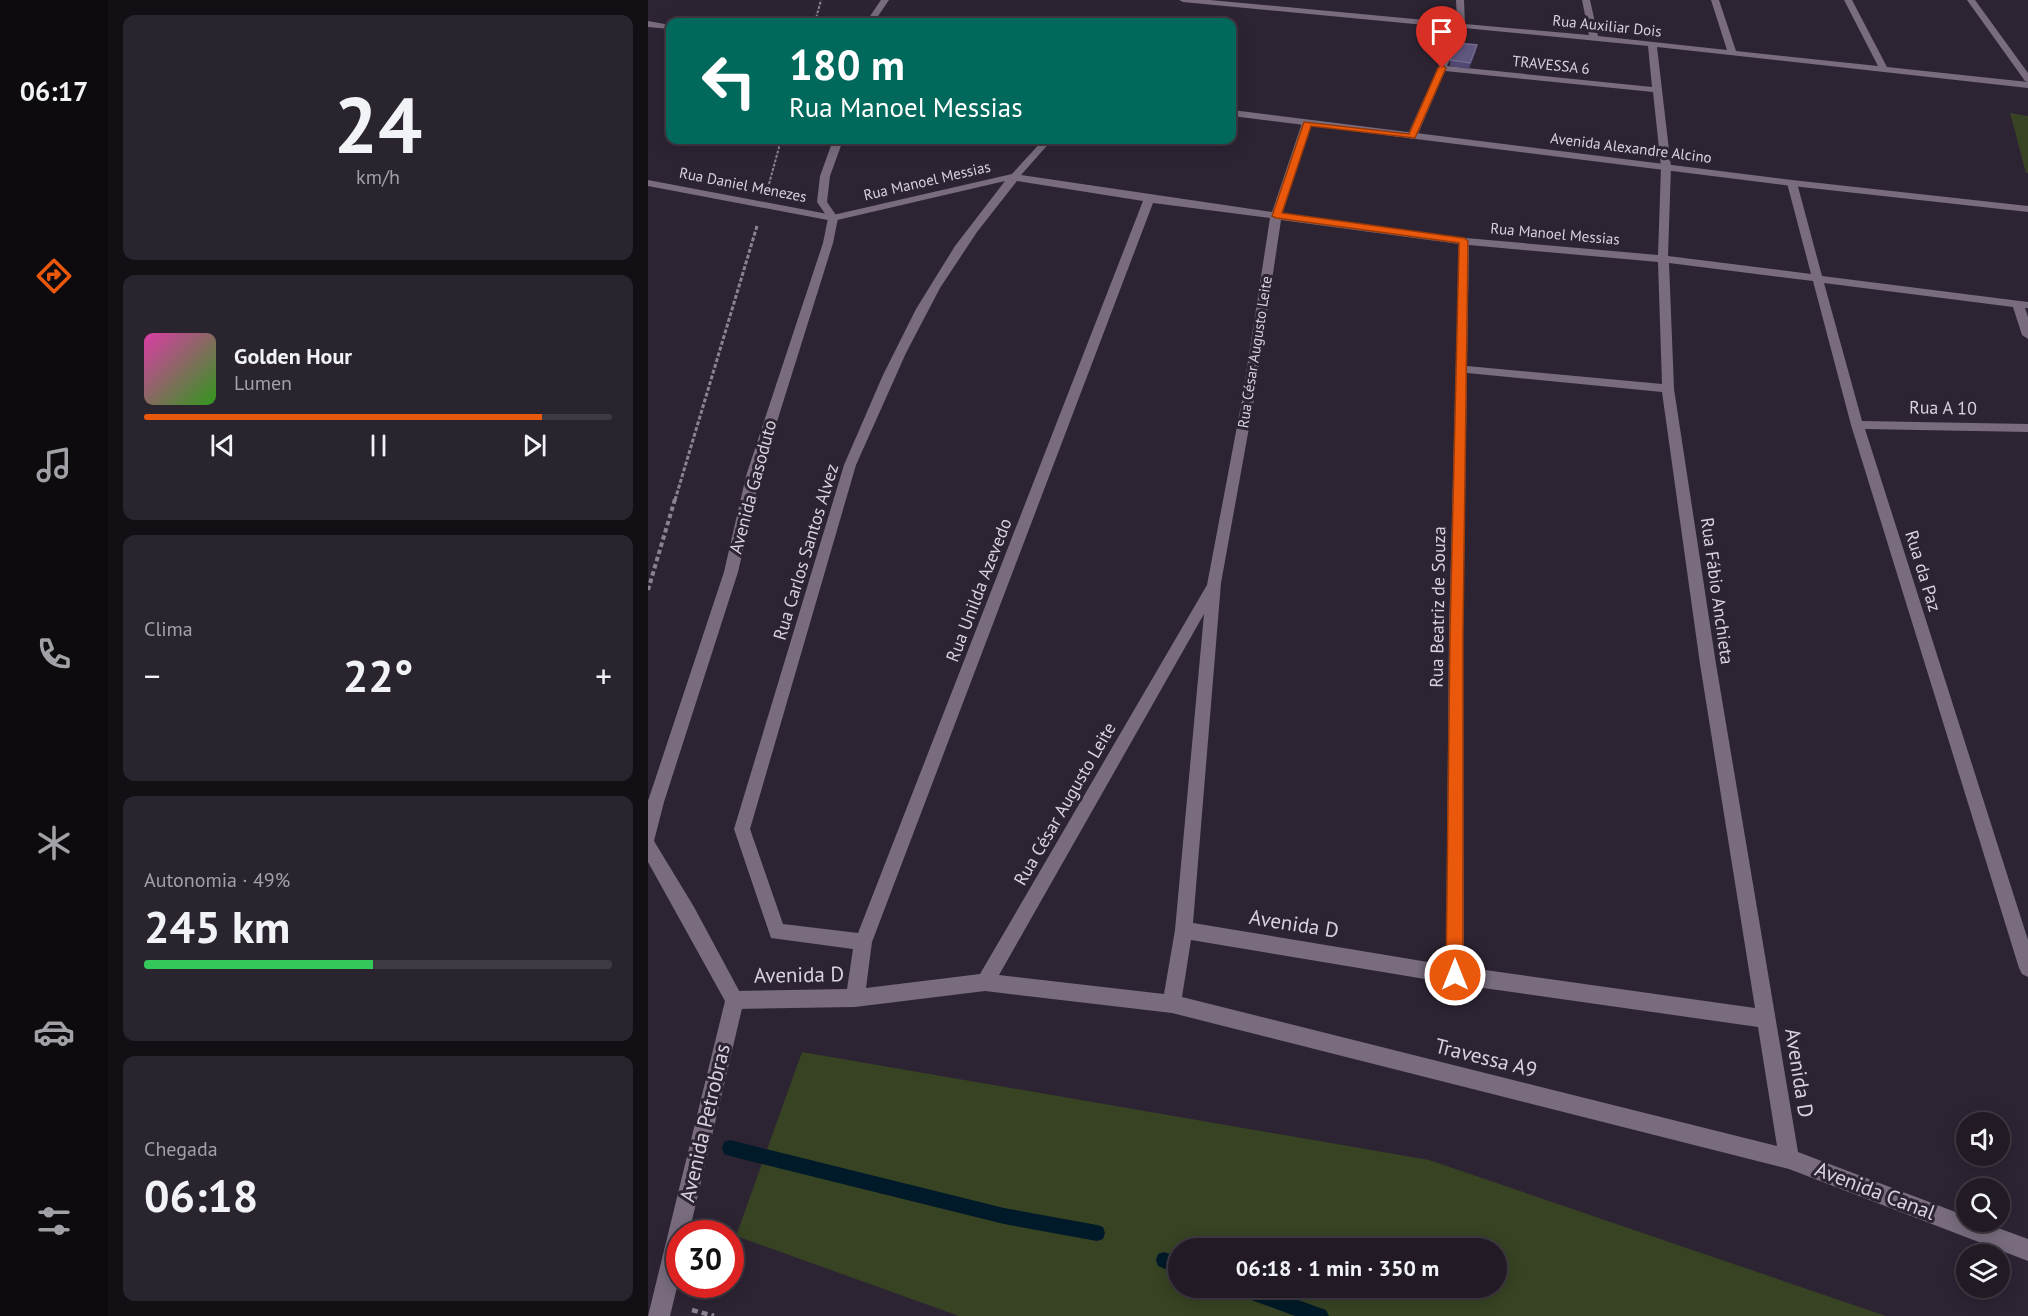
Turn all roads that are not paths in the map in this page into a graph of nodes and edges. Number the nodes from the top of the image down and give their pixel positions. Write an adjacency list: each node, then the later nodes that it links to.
1 (885, 0): 8 (street)
2 (1183, 0): 10 (street, Rua Auxiliar Dois)
3 (1461, 0): 10 (street)
4 (1586, 0): 12 (street)
5 (1715, 0): 14 (street)
6 (1848, 0): 16 (street)
7 (1971, 0): 17 (street)
8 (873, 18)
9 (648, 24): 11 (street)
10 (1461, 25): 12 (street, Rua Auxiliar Dois); 15 (street)
11 (666, 26)
12 (1594, 38): 13 (street, Rua Auxiliar Dois)
13 (1652, 44): 14 (street, Rua Auxiliar Dois); 19 (street, Rua Fábio Anchieta)
14 (1732, 52): 16 (street, Rua Auxiliar Dois)
15 (1442, 68): 19 (street, TRAVESSA 6); 22 (street)
16 (1885, 70): 18 (street, Rua Auxiliar Dois)
17 (2028, 79)
18 (2028, 85)
19 (1658, 90): 25 (street, Rua Fábio Anchieta)
20 (1236, 113): 21 (street, Avenida Alexandre Alcino)
21 (1307, 123): 22 (street, Avenida Alexandre Alcino); 31 (street, Rua César Augusto Leite)
22 (1412, 136): 25 (street, Avenida Alexandre Alcino)
23 (837, 144): 32 (street)
24 (1044, 144): 26 (street, Rua Carlos Santos Alvez)
25 (1666, 167): 28 (street, Avenida Alexandre Alcino); 34 (street, Rua Fábio Anchieta)
26 (1012, 177): 29 (street, Rua Manoel Messias); 32 (street, Rua Manoel Messias); 47 (street, Rua Carlos Santos Alvez)
27 (648, 183): 32 (street, Rua Daniel Menezes)
28 (1792, 183): 30 (street, Avenida Alexandre Alcino); 35 (street, Rua da Paz)
29 (1149, 199): 31 (street, Rua Manoel Messias); 47 (street, Rua Unilda Azevedo)
30 (2028, 209)
31 (1276, 216): 33 (street, Rua Manoel Messias); 42 (street, Rua César Augusto Leite)
32 (833, 218): 43 (street, Avenida Gasoduto)
33 (1464, 241): 34 (street, Rua Manoel Messias); 38 (street, Rua Beatriz de Souza)
34 (1663, 259): 35 (street, Rua Manoel Messias); 39 (street, Rua Fábio Anchieta)
35 (1819, 278): 36 (street, Rua Manoel Messias); 40 (street, Rua da Paz)
36 (2023, 304): 37 (street)
37 (2028, 334)
38 (1461, 369): 39 (street); 49 (street, Rua Beatriz de Souza)
39 (1668, 389): 54 (street, Rua Fábio Anchieta)
40 (1857, 424): 41 (street, Rua A 10); 48 (street, Rua da Paz)
41 (2028, 428)
42 (1214, 583): 46 (street, Rua César Augusto Leite); 50 (street, Rua César Augusto Leite)
43 (652, 806): 44 (street, Avenida Gasoduto)
44 (648, 836)
45 (648, 846): 52 (street)
46 (1184, 930): 49 (street, Avenida D); 53 (street)
47 (863, 942): 51 (street, Rua Unilda Azevedo)
48 (2028, 968)
49 (1455, 975): 54 (street, Avenida D)
50 (985, 982): 51 (street, Avenida D); 53 (street, Avenida D)
51 (855, 998): 52 (street, Avenida D)
52 (735, 1000): 57 (street, Avenida Petrobras)
53 (1172, 1004): 55 (street, Travessa A9)
54 (1766, 1019): 55 (street, Avenida D)
55 (1789, 1159): 56 (street, Avenida Canal)
56 (2028, 1250)
57 (658, 1316)

